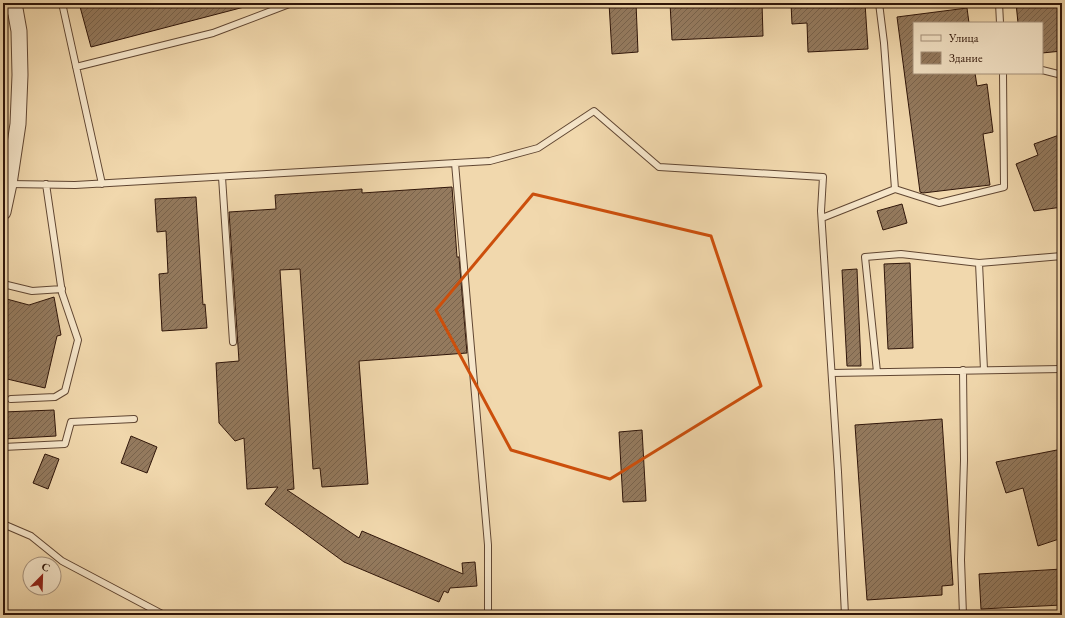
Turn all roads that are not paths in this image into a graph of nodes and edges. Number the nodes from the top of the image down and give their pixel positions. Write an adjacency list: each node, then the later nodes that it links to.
1 (62, 3): 7 (lane)
2 (292, 3): 7 (lane)
3 (879, 3): 16 (lane)
4 (999, 3): 6 (lane)
5 (11, 9): 13 (street)
6 (1000, 22)
7 (76, 67): 15 (lane)
8 (1043, 70): 10 (lane)
9 (1003, 74): 16 (lane)
10 (1062, 75)
11 (455, 163): 12 (lane); 18 (lane); 34 (lane)
12 (222, 177): 15 (lane); 23 (lane)
13 (6, 183): 14 (lane); 17 (street)
14 (46, 184): 15 (lane); 22 (lane)
15 (102, 184)
16 (895, 189): 18 (lane)
17 (3, 212)
18 (822, 218): 28 (lane)
19 (1062, 256): 20 (lane)
20 (979, 263): 26 (lane); 27 (lane)
21 (3, 284): 22 (lane)
22 (62, 289): 29 (lane)
23 (233, 342)
24 (1062, 369): 26 (lane)
25 (963, 370): 26 (lane); 27 (lane); 36 (lane)
26 (984, 370)
27 (876, 372): 28 (lane)
28 (832, 373): 35 (lane)
29 (6, 400)
30 (134, 419): 31 (lane)
31 (3, 447)
32 (3, 524): 33 (lane)
33 (164, 615)
34 (488, 615)
35 (845, 615)
36 (963, 615)

